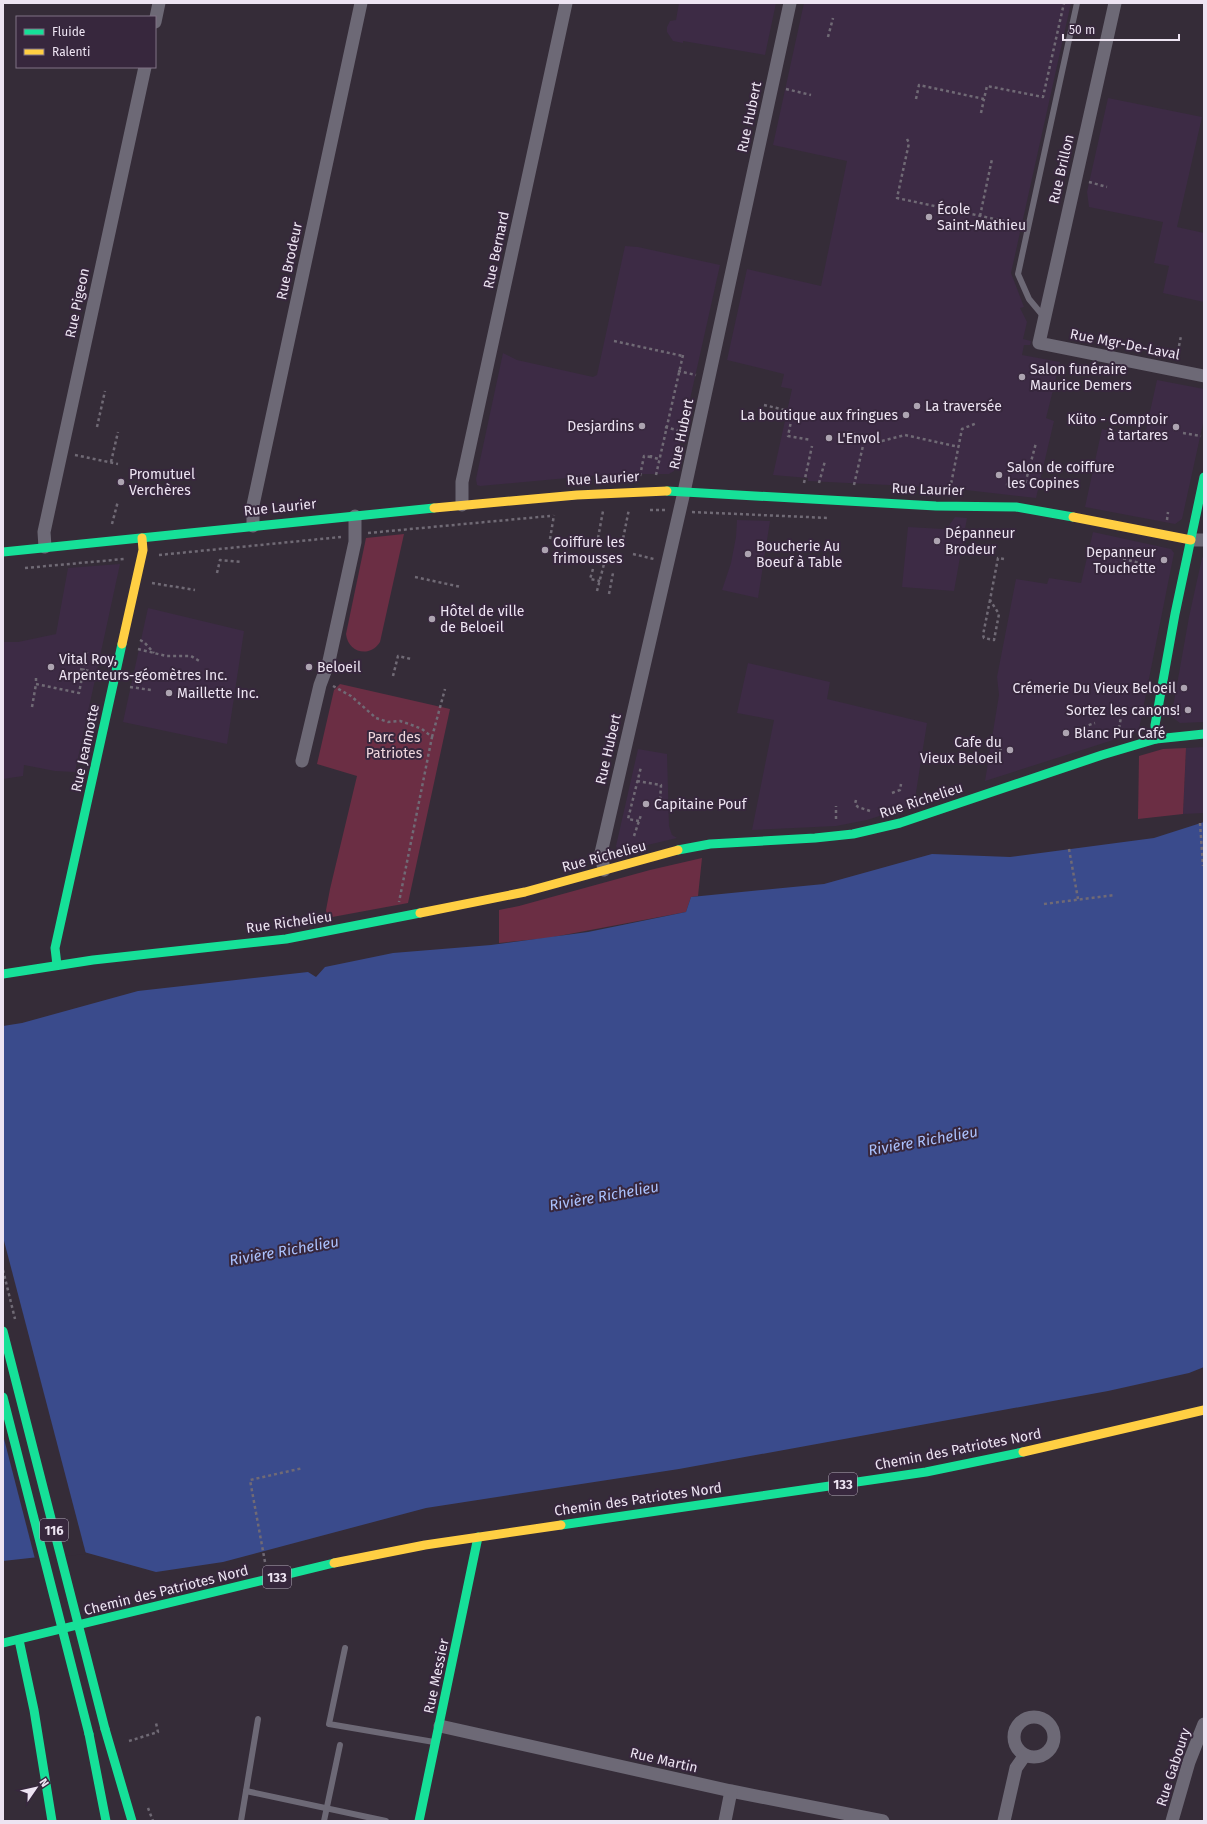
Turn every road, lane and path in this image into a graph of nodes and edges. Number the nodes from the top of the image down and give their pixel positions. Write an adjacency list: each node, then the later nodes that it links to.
1 (159, 3): 8 (street)
2 (361, 3): 74 (street, Rue Brodeur)
3 (566, 3): 61 (street, Rue Bernard)
4 (790, 3): 59 (street, Rue Hubert)
5 (1064, 3): 15 (path)
6 (1077, 3): 23 (lane)
7 (1115, 3): 23 (street, Rue Brillon)
8 (156, 17)
9 (833, 18): 10 (path)
10 (828, 37)
11 (145, 68): 82 (street, Rue Pigeon)
12 (784, 89): 13 (path)
13 (811, 95)
14 (916, 99): 15 (path)
15 (984, 100): 16 (path)
16 (981, 113)
17 (907, 139): 21 (path)
18 (992, 159): 21 (path)
19 (1088, 182): 20 (path)
20 (1108, 187)
21 (980, 216): 22 (path)
22 (1019, 224)
23 (1044, 317): 26 (street, Rue Brillon)
24 (1181, 336): 27 (path)
25 (614, 340): 28 (path)
26 (1039, 343): 30 (street, Rue Mgr-De-Laval)
27 (1178, 346)
28 (679, 371): 29 (path); 35 (path)
29 (697, 375)
30 (1204, 376)
31 (105, 391): 34 (path)
32 (764, 405): 42 (path)
33 (977, 423): 45 (path)
34 (97, 427)
35 (666, 427): 37 (path); 47 (path)
36 (118, 432): 49 (path)
37 (684, 432)
38 (848, 432): 41 (path)
39 (1182, 433): 40 (path)
40 (1201, 436)
41 (865, 437): 45 (path); 56 (path)
42 (811, 440)
43 (1036, 443): 58 (path)
44 (812, 446): 54 (path)
45 (959, 447): 57 (path)
46 (72, 454): 49 (path)
47 (659, 459): 51 (path); 52 (path)
48 (825, 461): 55 (path)
49 (111, 462): 50 (path)
50 (118, 464)
51 (640, 476)
52 (655, 476)
53 (1204, 477): 80 (main road)
54 (804, 483)
55 (819, 483)
56 (854, 485)
57 (950, 490)
58 (1004, 490)
59 (684, 492): 61 (main road, Rue Laurier); 80 (main road, Rue Laurier); 146 (street, Rue Hubert)
60 (118, 501): 73 (path)
61 (462, 505): 71 (main road, Rue Laurier)
62 (637, 509): 81 (path)
63 (610, 510): 67 (path)
64 (645, 510): 65 (path)
65 (661, 510)
66 (595, 511): 67 (path)
67 (603, 511): 78 (path)
68 (697, 512): 72 (path)
69 (560, 514): 70 (path)
70 (554, 515): 75 (path); 79 (path)
71 (355, 516): 74 (main road, Rue Laurier); 115 (street)
72 (830, 518)
73 (112, 525)
74 (252, 526): 77 (main road, Rue Laurier)
75 (369, 533)
76 (343, 536): 84 (path)
77 (142, 538): 82 (main road, Rue Laurier); 151 (main road, Rue Jeannotte)
78 (598, 538)
79 (550, 539)
80 (1198, 540): 127 (main road)
81 (622, 544)
82 (45, 547): 83 (main road, Rue Laurier)
83 (3, 552)
84 (163, 554)
85 (633, 554): 87 (path)
86 (116, 559): 93 (path)
87 (655, 559)
88 (1004, 559): 104 (path)
89 (1123, 560): 92 (path)
90 (241, 562): 95 (path)
91 (604, 564): 98 (path)
92 (1149, 565)
93 (17, 569)
94 (593, 569): 98 (path)
95 (217, 573)
96 (613, 573): 103 (path)
97 (416, 577): 100 (path)
98 (600, 581): 102 (path)
99 (152, 583): 101 (path)
100 (461, 587)
101 (195, 590)
102 (597, 591)
103 (609, 594)
104 (990, 600): 104 (path)
105 (140, 640): 108 (path)
106 (138, 649): 108 (path)
107 (87, 652): 111 (path)
108 (154, 653): 110 (path)
109 (411, 659): 113 (path)
110 (201, 662)
111 (82, 670): 112 (path); 116 (path)
112 (98, 673)
113 (393, 676)
114 (36, 678): 116 (path)
115 (322, 678): 125 (path); 130 (street)
116 (36, 684): 120 (path)
117 (130, 687): 119 (path)
118 (445, 689): 125 (path)
119 (151, 690)
120 (32, 707)
121 (1121, 717): 126 (path)
122 (1095, 723): 123 (path)
123 (1083, 727)
124 (1204, 734): 127 (main road, Rue Richelieu)
125 (432, 737): 150 (path)
126 (1119, 739)
127 (1156, 740): 146 (main road, Rue Richelieu)
128 (994, 747): 129 (path)
129 (1001, 751)
130 (302, 761)
131 (641, 766): 132 (path)
132 (637, 781): 136 (path); 141 (path)
133 (901, 784): 134 (path)
134 (892, 793)
135 (856, 800): 138 (path)
136 (657, 801)
137 (836, 806): 140 (path)
138 (870, 811)
139 (641, 815): 141 (path)
140 (836, 820)
141 (639, 821): 143 (path)
142 (1200, 823): 145 (path)
143 (634, 836)
144 (1069, 848): 148 (path)
145 (1203, 866)
146 (604, 870): 150 (main road, Rue Richelieu)
147 (1114, 895): 148 (path)
148 (1078, 899): 149 (path)
149 (1044, 904)
150 (402, 918): 151 (main road, Rue Richelieu)
151 (57, 964): 152 (main road, Rue Richelieu)
152 (3, 974)
153 (3, 1330): 175 (main road, 116, bridge)
154 (3, 1397): 174 (main road, 116, bridge)
155 (1204, 1410): 157 (main road, Chemin des Patriotes Nord / 133)
156 (303, 1468): 158 (path)
157 (478, 1537): 158 (main road, Chemin des Patriotes Nord / 133); 165 (main road, Rue Messier)
158 (269, 1578): 159 (main road, Chemin des Patriotes Nord / 133)
159 (18, 1640): 160 (main road, 133); 173 (main road)
160 (3, 1643)
161 (344, 1648): 167 (lane)
162 (258, 1719): 170 (lane)
163 (156, 1723): 166 (path)
164 (1204, 1724): 183 (street, Rue Gaboury)
165 (440, 1726): 167 (main road, Rue Messier); 171 (street, Rue Martin)
166 (129, 1741)
167 (436, 1743): 179 (main road, Rue Messier)
168 (340, 1745): 172 (lane)
169 (1025, 1755): 182 (street)
170 (246, 1791): 172 (lane); 176 (lane)
171 (731, 1791): 180 (street); 181 (street, Rue Martin)
172 (327, 1808): 177 (lane); 178 (lane)
173 (52, 1821)
174 (106, 1821)
175 (132, 1821)
176 (241, 1821)
177 (324, 1821)
178 (386, 1821)
179 (419, 1821)
180 (725, 1821)
181 (883, 1821)
182 (1004, 1821)
183 (1172, 1821)

